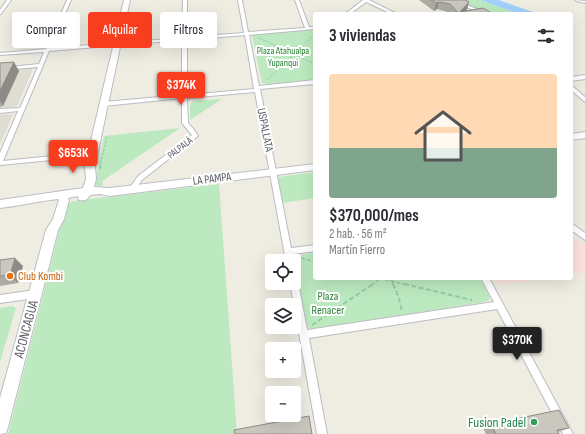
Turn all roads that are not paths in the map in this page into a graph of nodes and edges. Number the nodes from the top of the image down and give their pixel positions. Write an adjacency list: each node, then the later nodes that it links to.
1 (69, 0): 28 (street)
2 (126, 0): 3 (street); 15 (street)
3 (131, 0)
4 (185, 0): 16 (street, PALPALÁ)
5 (240, 0): 23 (street, USPALLATA)
6 (297, 0): 22 (street)
7 (355, 0): 14 (street)
8 (366, 0): 14 (street); 18 (street)
9 (451, 0): 19 (street)
10 (577, 0): 12 (street)
11 (8, 1): 13 (street); 20 (street)
12 (585, 2)
13 (0, 3)
14 (358, 6): 17 (street)
15 (124, 12)
16 (185, 12)
17 (350, 12)
18 (391, 12)
19 (482, 12)
20 (0, 13)
21 (313, 28): 22 (street)
22 (308, 29): 23 (street)
23 (247, 34): 24 (street); 35 (street, USPALLATA)
24 (217, 36)
25 (88, 46): 28 (street)
26 (116, 48): 39 (street)
27 (184, 48): 37 (street, PALPALÁ)
28 (48, 49): 29 (street); 30 (street)
29 (0, 54)
30 (40, 65): 31 (street); 40 (street)
31 (0, 69)
32 (585, 78): 33 (street)
33 (573, 79)
34 (313, 82): 35 (street)
35 (257, 89): 37 (street); 47 (street, USPALLATA)
36 (573, 89): 38 (street)
37 (184, 97): 39 (street); 48 (street, PALPALÁ)
38 (585, 100)
39 (104, 104): 44 (street)
40 (21, 110): 41 (street); 45 (street)
41 (0, 112)
42 (585, 135): 43 (street)
43 (573, 137)
44 (93, 154): 45 (street); 49 (street)
45 (0, 161)
46 (313, 167): 47 (street, LA PAMPA)
47 (273, 172): 48 (street, LA PAMPA); 55 (street, USPALLATA)
48 (132, 189): 49 (street, LA PAMPA)
49 (83, 194): 50 (street, LA PAMPA)
50 (60, 198): 51 (street, LA PAMPA); 58 (street, ACONCAGUA)
51 (0, 204)
52 (573, 228): 53 (street)
53 (585, 237)
54 (313, 248): 55 (street)
55 (288, 252)
56 (486, 280): 60 (street)
57 (298, 290): 61 (street)
58 (35, 294): 59 (street); 62 (street, ACONCAGUA)
59 (0, 299)
60 (499, 305): 61 (street); 65 (street)
61 (304, 335): 64 (street)
62 (4, 397): 63 (street, ACONCAGUA)
63 (0, 428)
64 (322, 434)
65 (568, 434)

